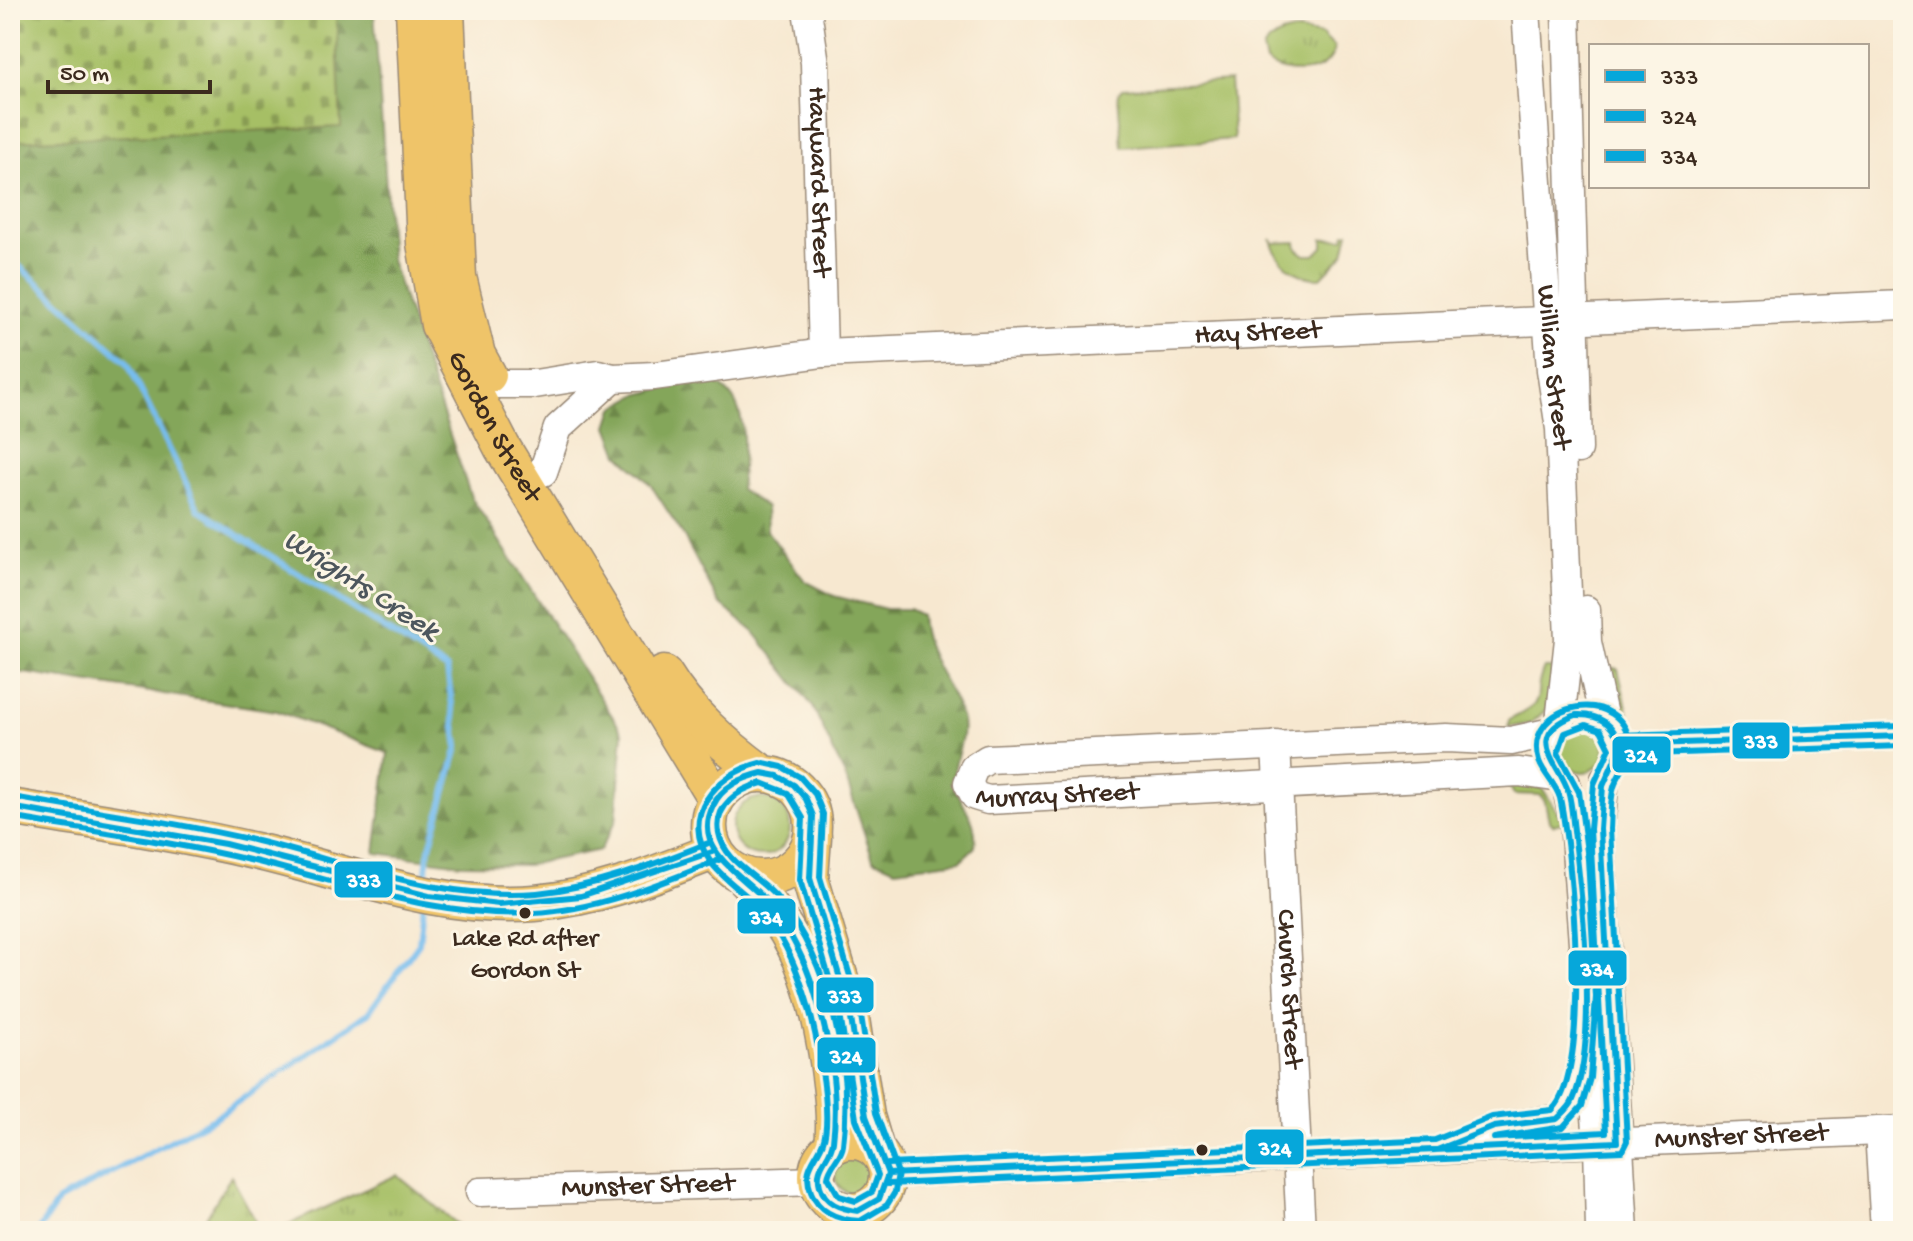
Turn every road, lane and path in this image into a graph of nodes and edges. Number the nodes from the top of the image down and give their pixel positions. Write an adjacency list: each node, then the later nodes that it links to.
1 (414, 10): 21 (main road, Gordon Street)
2 (446, 10): 10 (main road, Gordon Street)
3 (807, 10): 8 (street, Hayward Street)
4 (1563, 15): 7 (street, William Street)
5 (1531, 16): 7 (street, William Street)
6 (1903, 305): 7 (street, Hay Street)
7 (1562, 321): 8 (street, Hay Street); 12 (street, William Street); 13 (street, William Street)
8 (823, 353): 9 (street, Hay Street)
9 (613, 378): 10 (street, Hay Street); 11 (street)
10 (493, 384): 11 (main road, Gordon Street)
11 (543, 472): 17 (main road, Gordon Street)
12 (1604, 720): 13 (street); 16 (street, William Street)
13 (1556, 727): 15 (street, Murray Street); 19 (street, William Street)
14 (1903, 736): 16 (street)
15 (1276, 745): 20 (street, Church Street); 20 (street, Murray Street)
16 (1619, 745): 18 (street, William Street)
17 (762, 773): 21 (main road); 23 (main road)
18 (1605, 779): 19 (street); 28 (street, William Street)
19 (1564, 781): 20 (street, Murray Street); 26 (street, William Street)
20 (1278, 786): 31 (street, Church Street)
21 (716, 799): 24 (main road)
22 (10, 807): 24 (main road)
23 (813, 835): 25 (main road); 32 (main road)
24 (715, 851): 25 (main road)
25 (743, 877): 29 (main road)
26 (1587, 1028): 28 (street, William Street); 30 (street, Munster Street)
27 (1891, 1130): 28 (street, Munster Street); 38 (street)
28 (1608, 1142): 30 (street, Munster Street); 36 (street, William Street); 37 (street, William Street)
29 (833, 1146): 32 (main road); 34 (main road)
30 (1437, 1150): 31 (street, Munster Street)
31 (1298, 1156): 32 (street, Munster Street); 35 (street, Church Street)
32 (879, 1188): 34 (main road)
33 (480, 1192): 34 (street, Munster Street)
34 (829, 1206)
35 (1301, 1231)
36 (1600, 1231)
37 (1624, 1231)
38 (1885, 1231)

